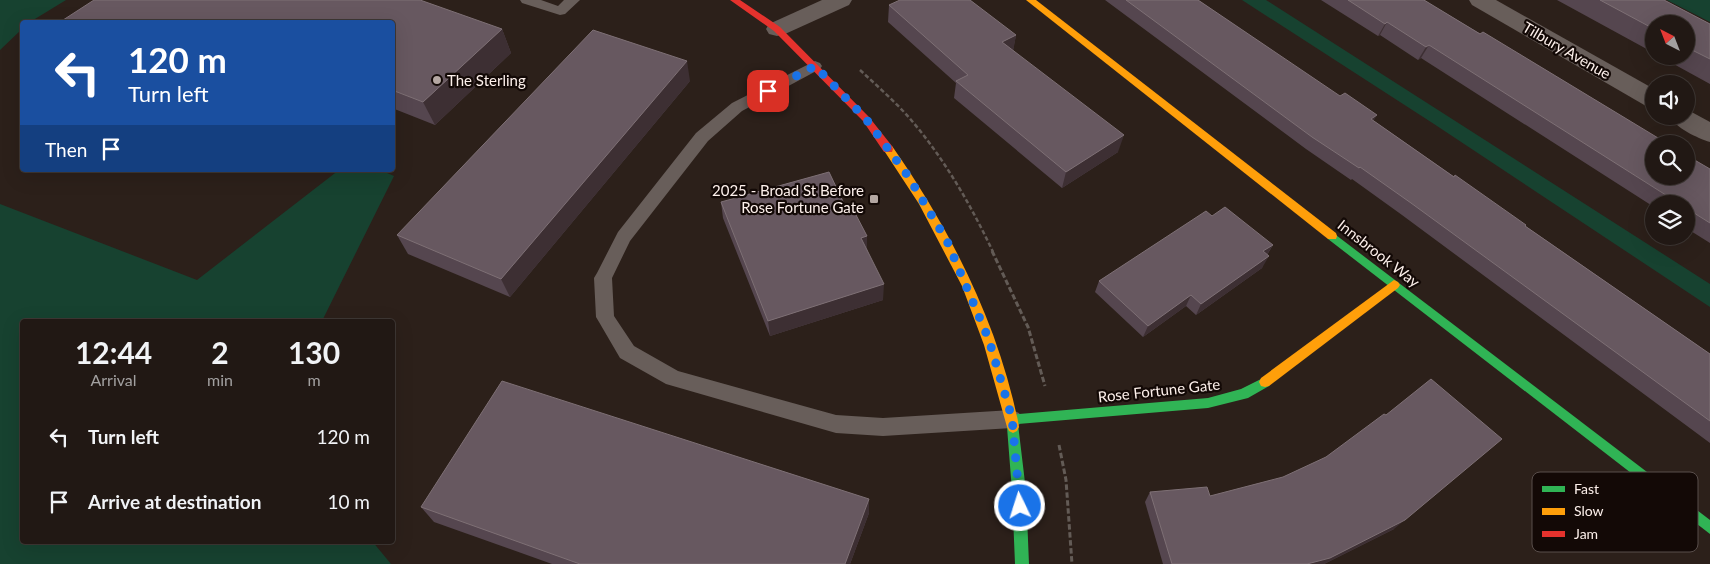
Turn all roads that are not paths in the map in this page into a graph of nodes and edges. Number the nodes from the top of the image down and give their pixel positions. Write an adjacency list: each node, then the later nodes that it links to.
1 (527, 0): 2 (lane)
2 (573, 0)
3 (734, 0): 7 (street)
4 (841, 0): 7 (street)
5 (1030, 0): 12 (street, Innsbrook Way)
6 (1480, 0): 9 (street, Tilbury Avenue)
7 (777, 29): 8 (street)
8 (815, 66): 13 (street); 13 (lane)
9 (1645, 95)
10 (1695, 124): 11 (street)
11 (1710, 133)
12 (1394, 285): 13 (street, Rose Fortune Gate); 14 (street, Innsbrook Way)
13 (1012, 418): 17 (street)
14 (1637, 472)
15 (1698, 519): 16 (street, Innsbrook Way)
16 (1710, 528)
17 (1022, 564)

